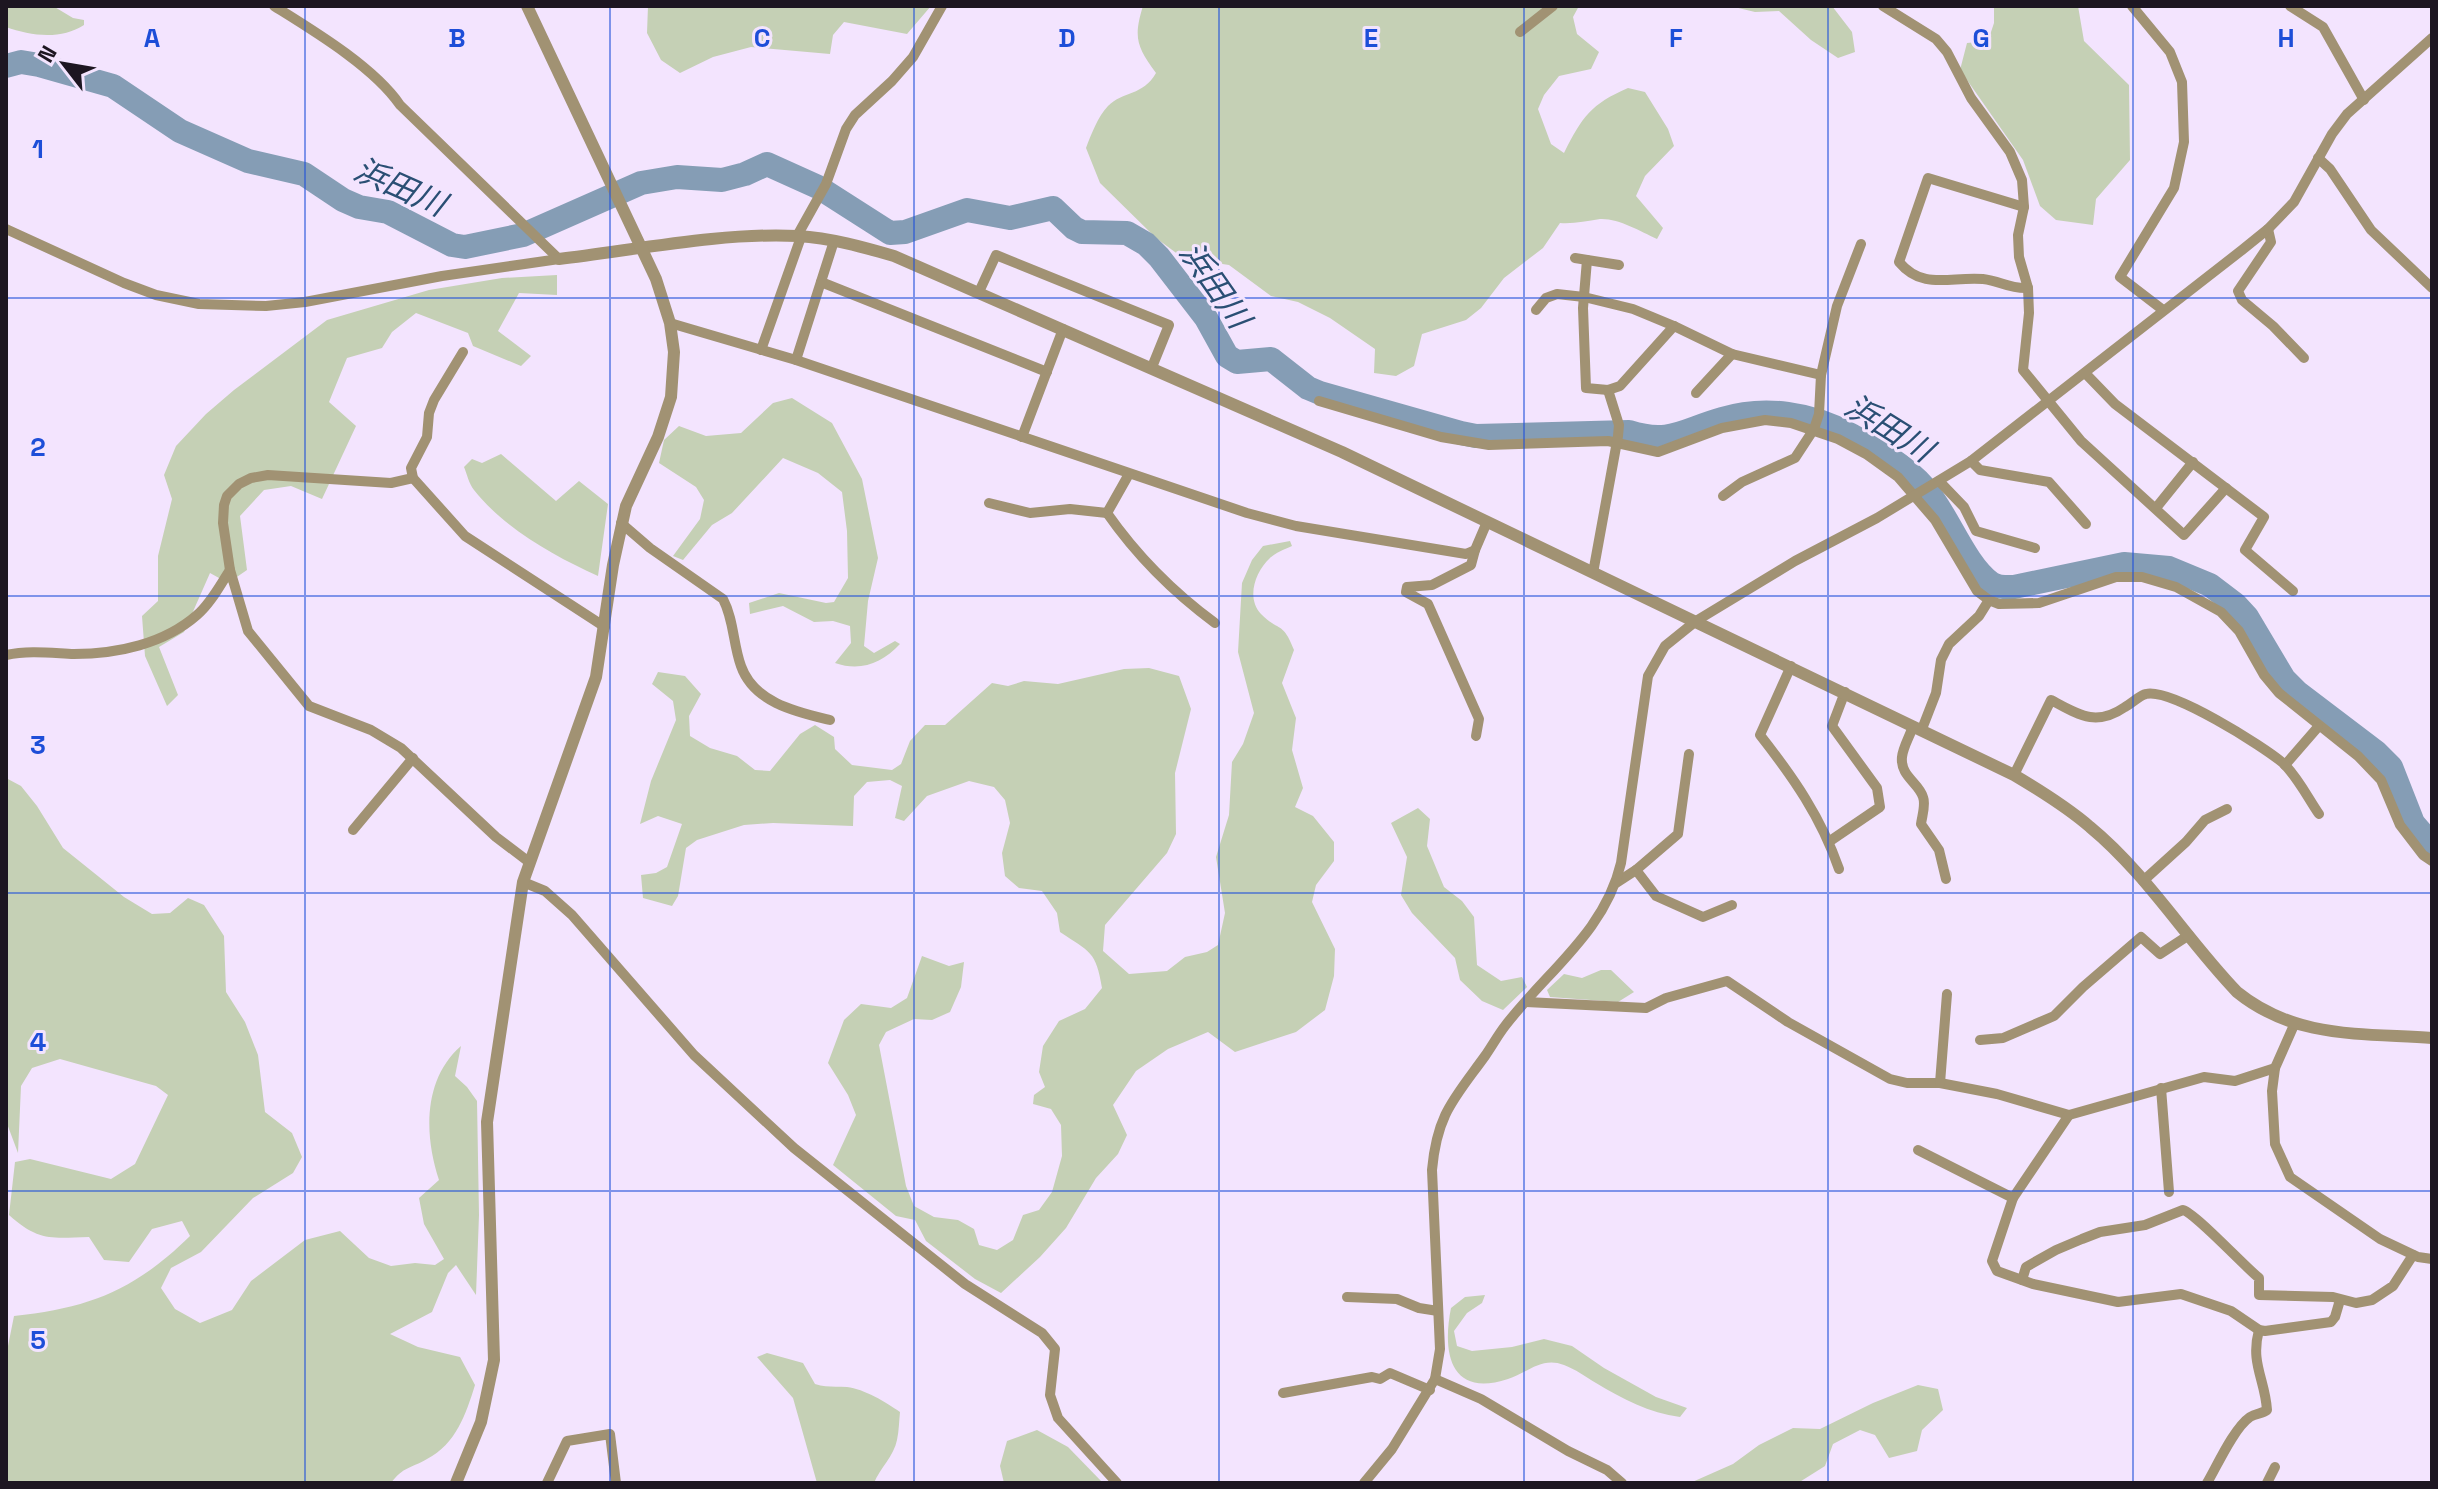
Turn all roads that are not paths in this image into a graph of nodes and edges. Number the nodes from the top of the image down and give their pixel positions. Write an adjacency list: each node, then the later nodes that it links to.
1 (274, 6): 20 (street)
2 (527, 6): 18 (street)
3 (942, 6): 15 (street)
4 (1553, 6): 8 (street)
5 (1883, 6): 12 (street)
6 (2132, 6): 29 (street)
7 (2290, 6): 10 (street)
8 (1520, 32)
9 (2432, 38): 10 (street)
10 (2364, 100): 11 (street)
11 (2318, 158): 14 (street); 25 (street)
12 (2024, 207): 24 (street); 24 (street)
13 (6, 229): 20 (street)
14 (2268, 229): 29 (street); 36 (street)
15 (799, 236): 16 (street); 18 (street); 33 (street)
16 (834, 241): 23 (street); 26 (street)
17 (1861, 244): 41 (street)
18 (643, 248): 20 (street); 30 (street)
19 (1575, 258): 21 (street)
20 (559, 259)
21 (1587, 260): 22 (street); 27 (street)
22 (1619, 265)
23 (821, 282): 37 (street); 39 (street)
24 (2028, 288): 45 (street)
25 (2432, 288)
26 (979, 292): 32 (street); 38 (street)
27 (1584, 297): 28 (street); 31 (street); 42 (street)
28 (1536, 310)
29 (2163, 310): 40 (street)
30 (670, 323): 33 (street); 61 (street)
31 (1674, 326): 35 (street); 42 (street)
32 (1063, 329): 38 (street); 39 (street)
33 (761, 350): 37 (street)
34 (463, 352): 52 (street)
35 (1732, 354): 41 (street); 43 (street)
36 (2304, 358)
37 (796, 360): 48 (street)
38 (1152, 367): 60 (street)
39 (1047, 372): 48 (street)
40 (2085, 373): 45 (street); 50 (street)
41 (1821, 375): 46 (street)
42 (1608, 390): 47 (street)
43 (1696, 393)
44 (1319, 401): 47 (street)
45 (2047, 402): 49 (street); 58 (street)
46 (1816, 423): 47 (street); 55 (street); 56 (street)
47 (1618, 435): 66 (street)
48 (1022, 437): 51 (street)
49 (1971, 461): 53 (street); 62 (street)
50 (2193, 462): 54 (street); 58 (street)
51 (1129, 474): 59 (street); 64 (street)
52 (413, 478): 65 (street); 71 (street)
53 (1937, 482): 55 (street); 63 (street)
54 (2226, 488): 58 (street); 67 (street)
55 (1916, 495): 68 (street); 69 (street)
56 (1723, 496)
57 (989, 503): 59 (street)
58 (2156, 508)
59 (1107, 513): 70 (street)
60 (1487, 522): 64 (street); 66 (street)
61 (621, 523): 71 (street); 75 (street)
62 (2086, 524)
63 (2035, 548)
64 (1475, 550): 78 (street)
65 (230, 570): 72 (street); 80 (street)
66 (1593, 573): 69 (street)
67 (2293, 591)
68 (1989, 600): 76 (street); 77 (street)
69 (1696, 621): 73 (street); 94 (street)
70 (1215, 623)
71 (605, 627): 88 (street)
72 (6, 655)
73 (1791, 666): 74 (street); 86 (street)
74 (1845, 692): 77 (street); 86 (street)
75 (830, 720)
76 (2318, 727): 81 (street); 87 (street)
77 (1917, 728): 82 (street); 91 (street)
78 (1476, 736)
79 (1689, 754): 90 (street)
80 (413, 758): 85 (street); 88 (street)
81 (2285, 765): 82 (street); 84 (street)
82 (2014, 775): 92 (street)
83 (2227, 809): 92 (street)
84 (2319, 814)
85 (353, 830)
86 (1830, 841): 89 (street)
87 (2432, 861)
88 (529, 862): 93 (street)
89 (1839, 869)
90 (1636, 870): 94 (street); 95 (street)
91 (1946, 879)
92 (2143, 881): 96 (street)
93 (523, 882): 119 (street); 122 (street)
94 (1616, 883): 98 (street)
95 (1732, 905)
96 (2189, 935): 99 (street); 101 (street)
97 (1947, 994): 103 (street)
98 (1526, 1002): 103 (street); 114 (street)
99 (2294, 1025): 100 (street); 102 (street)
100 (2432, 1038)
101 (1980, 1040)
102 (2275, 1068): 104 (street); 109 (street)
103 (1940, 1083): 105 (street)
104 (2161, 1088): 105 (street); 107 (street)
105 (2069, 1115): 108 (street)
106 (1918, 1150): 108 (street)
107 (2169, 1192)
108 (2013, 1198): 111 (street)
109 (2413, 1255): 110 (street); 113 (street)
110 (2432, 1259)
111 (2022, 1280): 113 (street); 115 (street)
112 (1347, 1297): 114 (street)
113 (2340, 1300): 115 (street)
114 (1438, 1311): 116 (street)
115 (2259, 1330): 125 (street)
116 (1433, 1385): 117 (street); 123 (street); 124 (street)
117 (1283, 1393)
118 (2275, 1467): 126 (street)
119 (456, 1483)
120 (547, 1483): 121 (street)
121 (616, 1483)
122 (1117, 1483)
123 (1364, 1483)
124 (1622, 1483)
125 (2207, 1483)
126 (2267, 1483)

